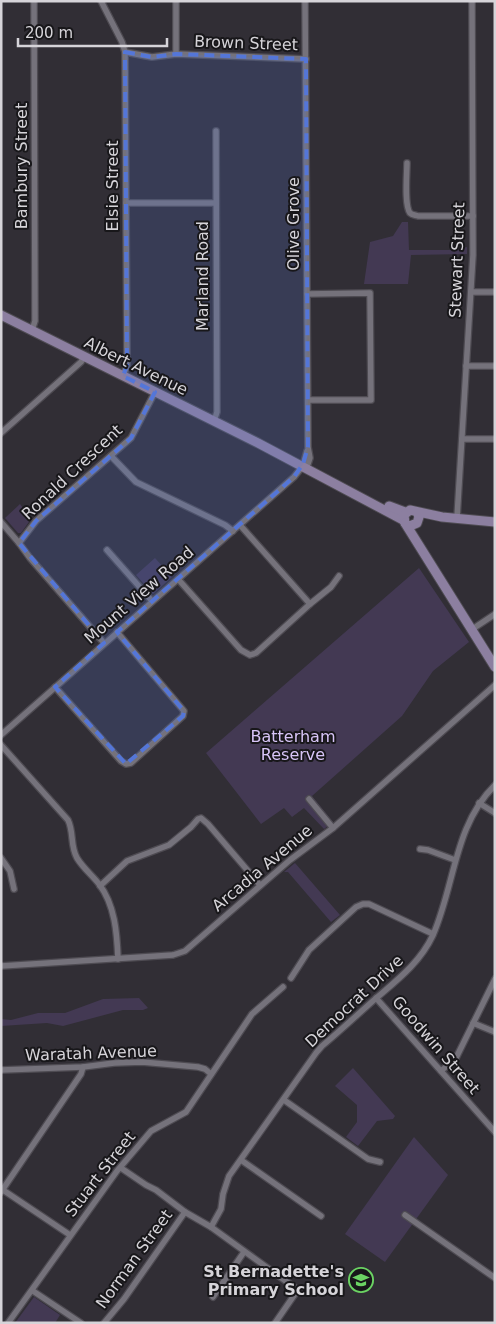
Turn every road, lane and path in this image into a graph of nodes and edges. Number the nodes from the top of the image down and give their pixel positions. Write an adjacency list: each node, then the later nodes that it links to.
1 (34, 1): 18 (street, Bambury Street)
2 (102, 1): 6 (street, Elsie Street)
3 (176, 1): 7 (street)
4 (305, 1): 8 (street, Olive Grove)
5 (472, 1): 13 (street, Stewart Street)
6 (125, 52): 7 (street, Brown Street); 11 (street, Elsie Street)
7 (176, 54): 8 (street, Brown Street)
8 (306, 59): 16 (street, Olive Grove)
9 (216, 131): 12 (street, Marland Road)
10 (407, 162): 13 (street)
11 (126, 203): 12 (street); 22 (street, Elsie Street)
12 (216, 203): 25 (street, Marland Road)
13 (473, 216): 14 (street, Stewart Street)
14 (471, 292): 15 (street); 20 (street, Stewart Street)
15 (495, 292)
16 (307, 294): 24 (street, Olive Grove); 24 (street)
17 (1, 315): 18 (main road, Albert Avenue)
18 (32, 330): 19 (main road, Albert Avenue)
19 (84, 357): 22 (main road, Albert Avenue); 26 (street)
20 (466, 366): 21 (street); 27 (street, Stewart Street)
21 (495, 366)
22 (123, 376): 23 (main road, Albert Avenue)
23 (155, 392): 25 (main road, Albert Avenue); 29 (street, Ronald Crescent)
24 (308, 400): 30 (street, Olive Grove)
25 (214, 421): 30 (main road, Albert Avenue)
26 (1, 433)
27 (462, 439): 28 (street); 32 (street, Stewart Street)
28 (495, 439)
29 (111, 456): 37 (street); 38 (street, Ronald Crescent)
30 (305, 465): 31 (main road, Albert Avenue); 36 (street, Mount View Road)
31 (405, 518): 33 (main road); 33 (main road); 39 (main road)
32 (457, 518): 33 (main road); 35 (main road)
33 (417, 519): 39 (main road)
34 (1, 522): 38 (street)
35 (495, 522)
36 (240, 525): 37 (street, Mount View Road); 44 (street)
37 (233, 531): 42 (street, Mount View Road)
38 (19, 543): 48 (street)
39 (416, 543): 46 (main road)
40 (107, 550): 43 (street)
41 (338, 576): 44 (street)
42 (178, 579): 43 (street, Mount View Road); 44 (street)
43 (152, 601): 47 (street, Mount View Road)
44 (310, 604)
45 (495, 614): 46 (street)
46 (471, 630): 49 (main road)
47 (117, 632): 48 (street, Mount View Road); 51 (street)
48 (104, 643): 51 (street, Mount View Road)
49 (495, 667)
50 (495, 685): 58 (street, Arcadia Avenue)
51 (55, 687): 52 (street, Mount View Road)
52 (1, 735)
53 (1, 745): 63 (street)
54 (495, 785): 56 (street, Democrat Drive)
55 (309, 799): 58 (street)
56 (479, 803): 57 (street); 61 (street, Democrat Drive)
57 (495, 813)
58 (333, 828): 62 (street, Arcadia Avenue)
59 (420, 849): 61 (street)
60 (1, 858): 64 (street)
61 (455, 860): 65 (street, Democrat Drive)
62 (260, 885): 63 (street); 66 (street, Arcadia Avenue)
63 (100, 886): 66 (street)
64 (14, 889)
65 (433, 934): 68 (street); 71 (street, Democrat Drive)
66 (118, 958): 67 (street, Arcadia Avenue)
67 (1, 966)
68 (291, 978)
69 (495, 978): 72 (street)
70 (283, 987): 77 (street, Stuart Street)
71 (376, 998): 76 (street, Goodwin Street); 78 (street, Democrat Drive)
72 (473, 1023): 73 (street); 76 (street)
73 (495, 1032)
74 (83, 1067): 75 (street, Waratah Avenue); 77 (street, Waratah Avenue); 83 (street)
75 (1, 1070)
76 (441, 1071): 79 (street, Goodwin Street)
77 (211, 1074): 82 (street, Stuart Street)
78 (284, 1100): 80 (street, Democrat Drive); 81 (street)
79 (495, 1132)
80 (241, 1160): 86 (street); 87 (street, Democrat Drive)
81 (380, 1162)
82 (121, 1168): 84 (street); 88 (street, Stuart Street)
83 (2, 1191): 88 (street)
84 (185, 1212): 87 (street); 95 (street, Norman Street)
85 (405, 1215): 90 (street)
86 (321, 1216)
87 (212, 1227): 89 (street)
88 (70, 1235): 91 (street, Stuart Street)
89 (244, 1252): 92 (street); 96 (street)
90 (495, 1278)
91 (33, 1291): 93 (street, Stuart Street); 94 (street)
92 (213, 1297)
93 (8, 1323)
94 (81, 1323)
95 (104, 1323)
96 (275, 1323)

